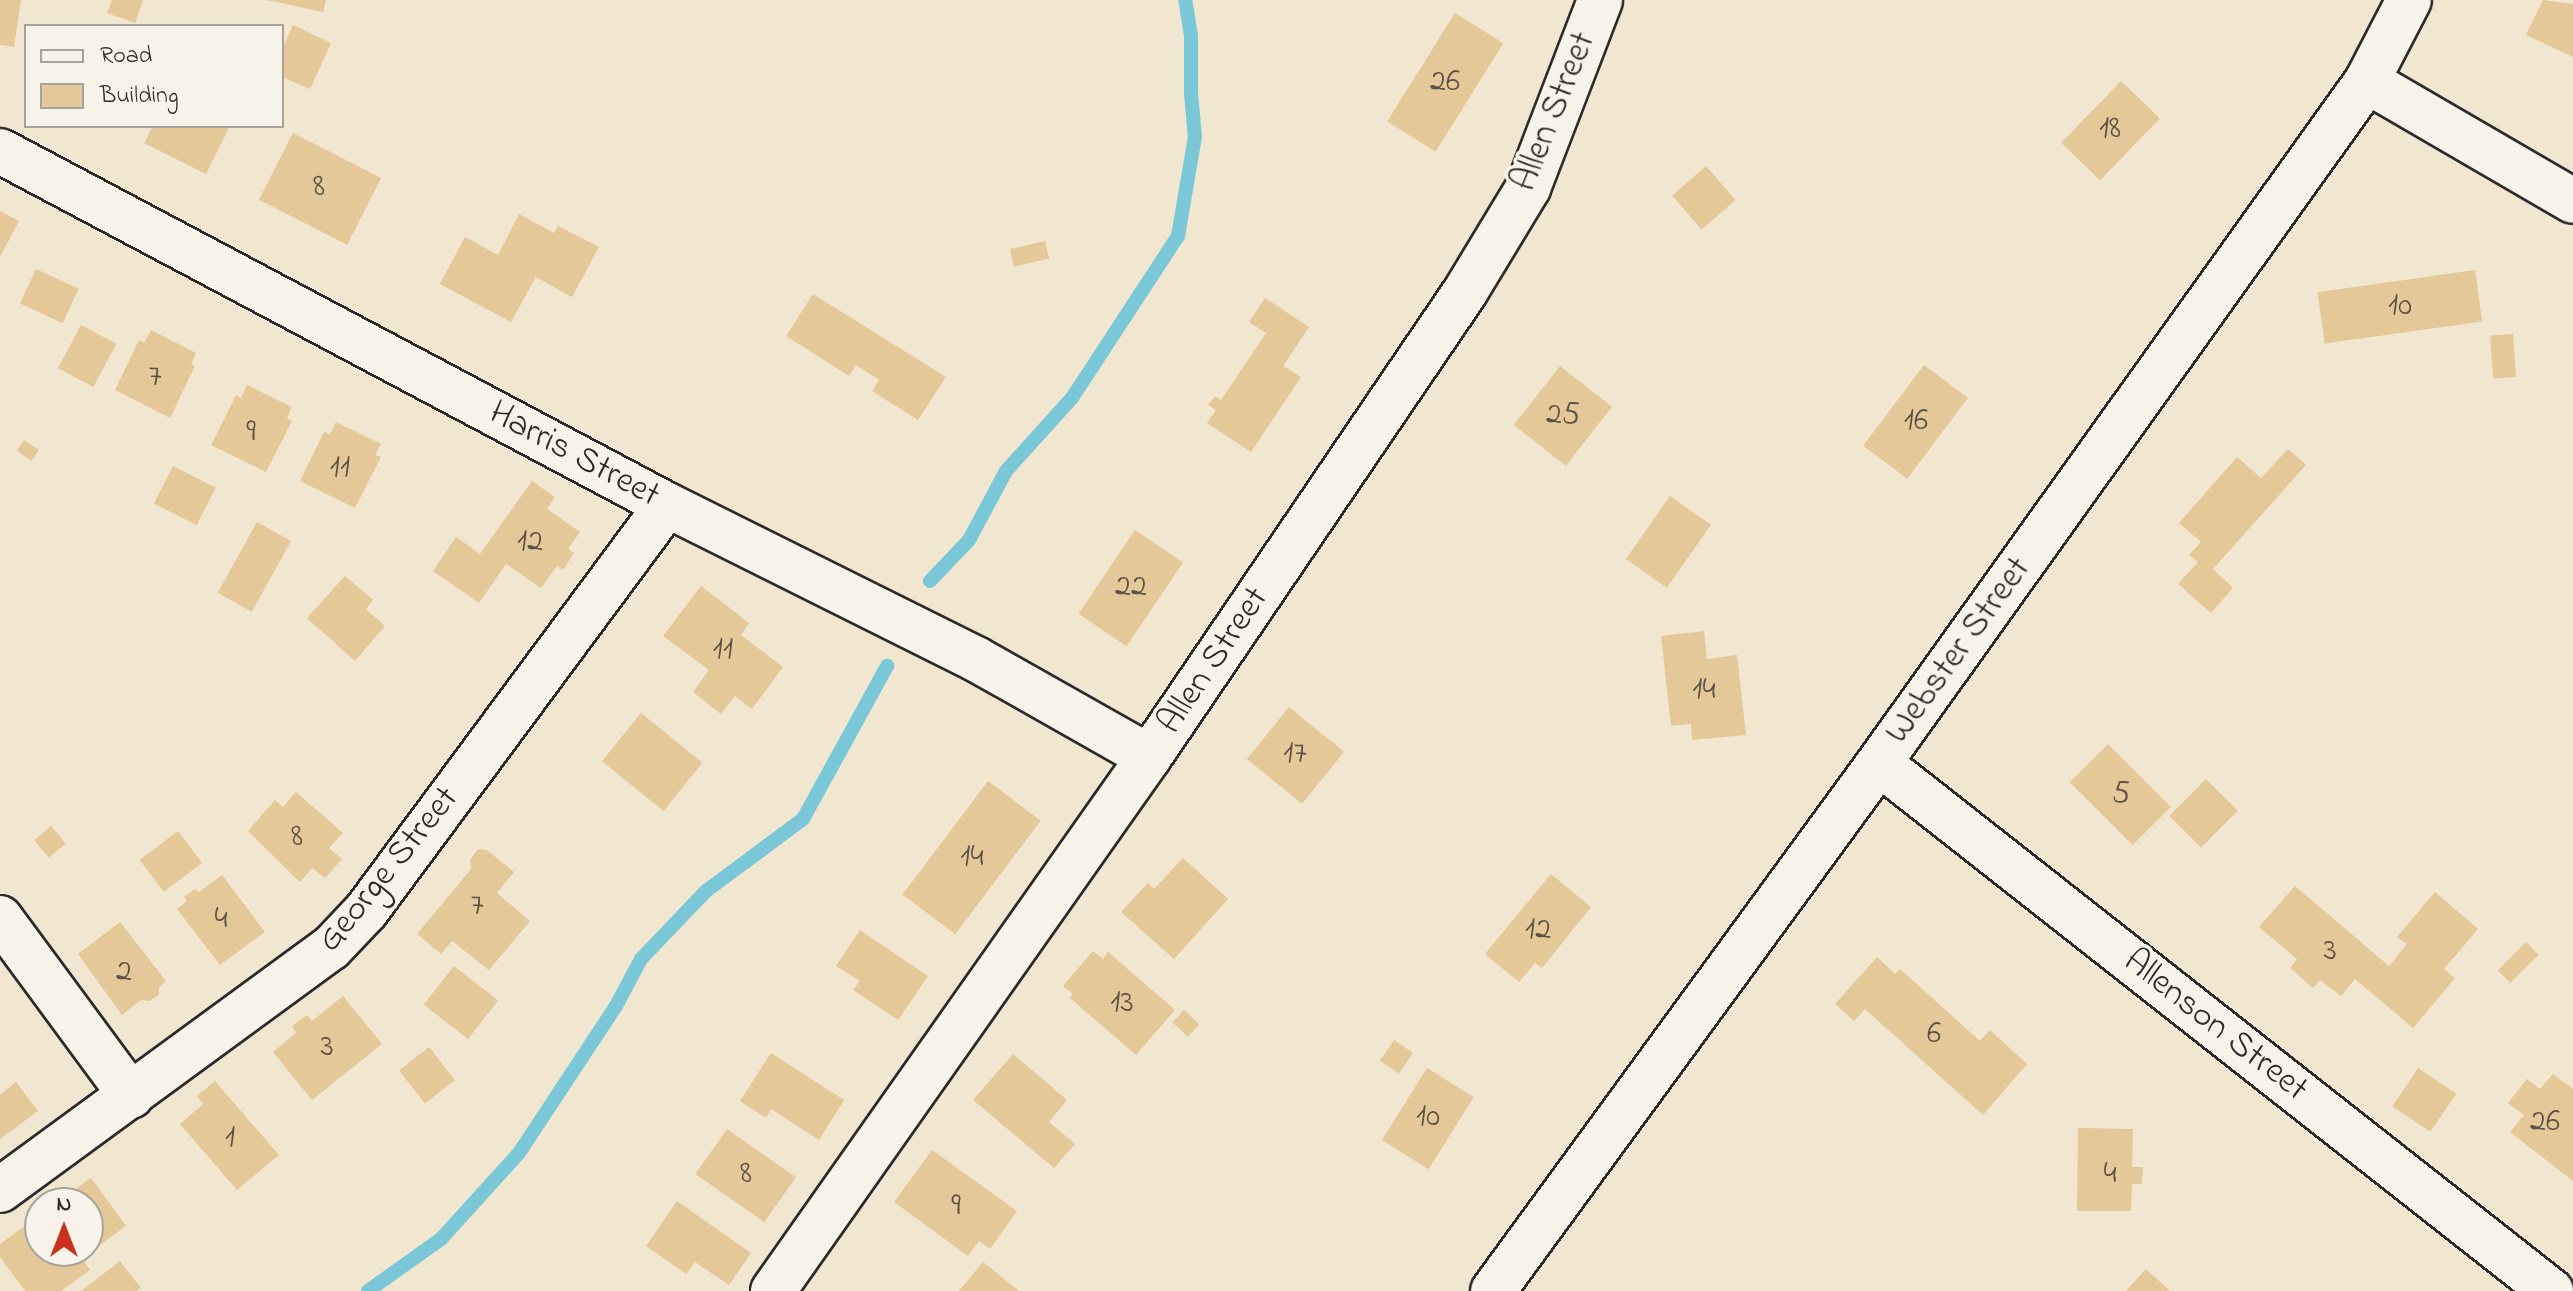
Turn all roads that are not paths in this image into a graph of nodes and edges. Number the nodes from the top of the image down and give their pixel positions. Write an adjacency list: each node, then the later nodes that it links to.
1 (1600, 0): 7 (street, Allen Street)
2 (2409, 0): 3 (street, Webster Street)
3 (2367, 81): 5 (street); 8 (street, Webster Street)
4 (0, 151): 6 (street, Harris Street)
5 (2573, 201)
6 (667, 505): 7 (street, Harris Street); 10 (street, George Street)
7 (1149, 757): 13 (street, Allen Street)
8 (1879, 763): 14 (street, Webster Street); 15 (street, Allenson Street)
9 (0, 918): 10 (street)
10 (131, 1096): 11 (street, George Street)
11 (0, 1190)
12 (2573, 1273): 16 (street)
13 (773, 1291)
14 (1493, 1291)
15 (2551, 1291)
16 (2559, 1291)

